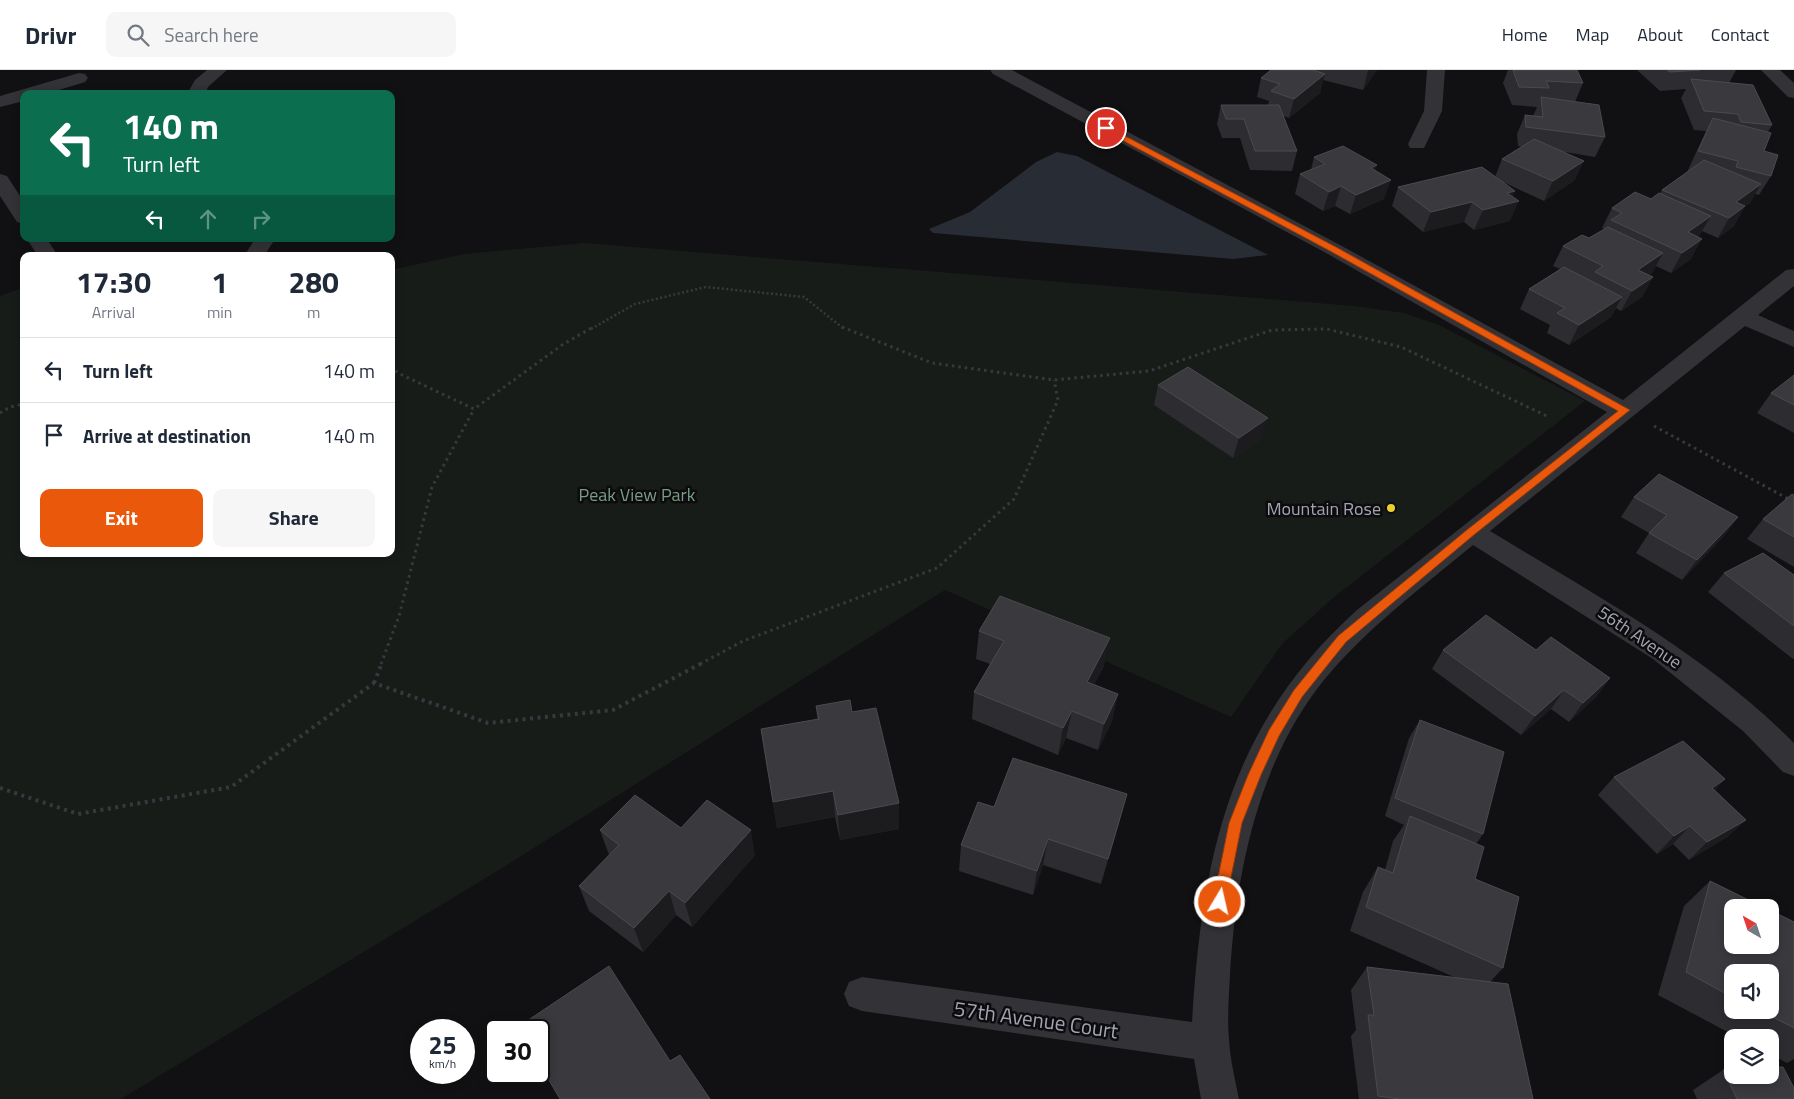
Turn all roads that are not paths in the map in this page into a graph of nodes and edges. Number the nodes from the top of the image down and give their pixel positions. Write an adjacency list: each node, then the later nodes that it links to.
1 (218, 70): 7 (street)
2 (999, 70): 17 (street)
3 (1436, 70): 11 (street)
4 (1770, 70): 8 (street)
5 (79, 78): 6 (street)
6 (38, 90)
7 (198, 90)
8 (1794, 93)
9 (20, 96): 10 (street)
10 (0, 102)
11 (1417, 144)
12 (0, 180): 13 (street)
13 (20, 212)
14 (1794, 274): 15 (street)
15 (1744, 317): 16 (street); 17 (street)
16 (1794, 340)
17 (1625, 410): 18 (street)
18 (1472, 532): 19 (street, 56th Avenue); 21 (street)
19 (1794, 763)
20 (862, 994): 21 (street, 57th Avenue Court)
21 (1210, 1043): 22 (street)
22 (1220, 1099)

